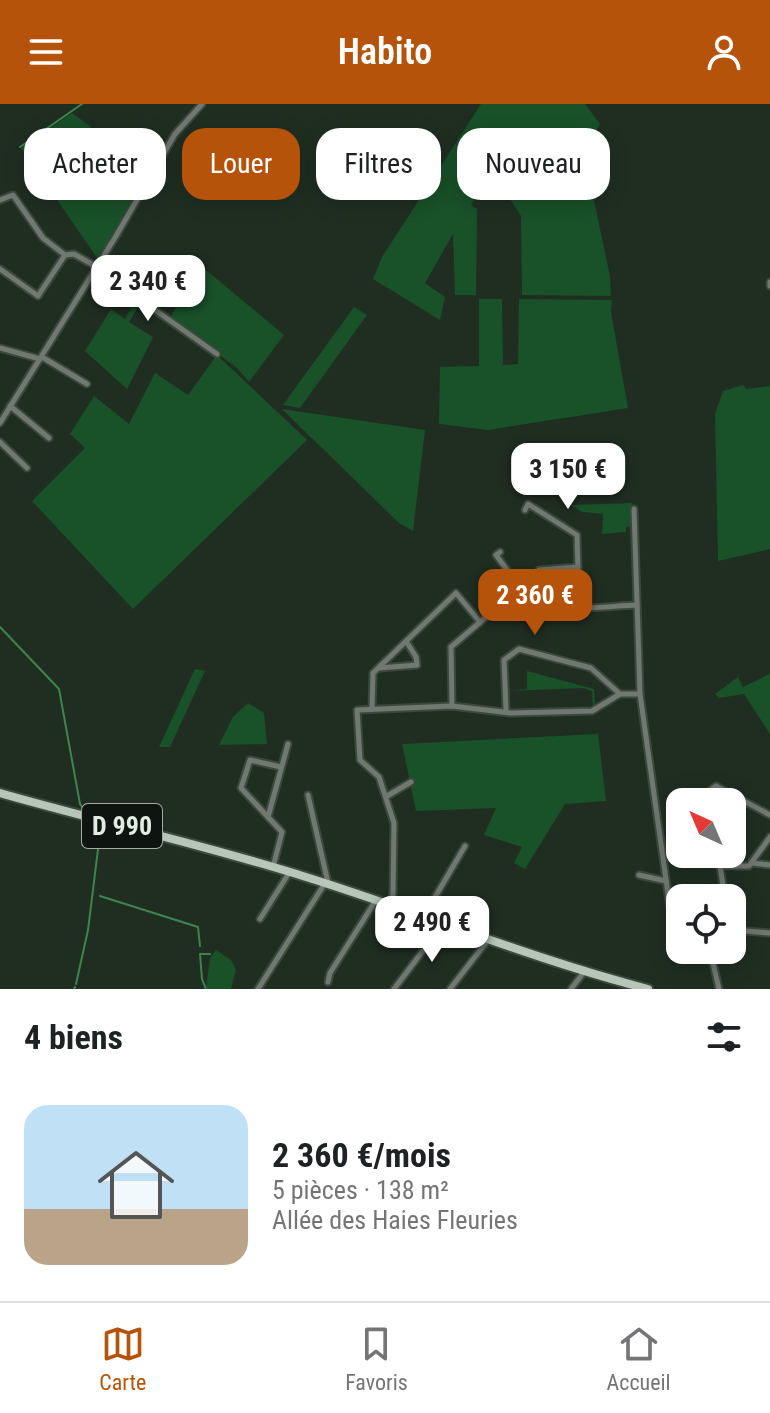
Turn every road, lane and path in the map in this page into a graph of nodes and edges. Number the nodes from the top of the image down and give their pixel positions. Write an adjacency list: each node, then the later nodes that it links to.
1 (202, 104): 4 (street)
2 (0, 200): 3 (street)
3 (65, 255): 4 (street); 5 (street)
4 (98, 266): 7 (street); 8 (street)
5 (0, 269)
6 (0, 348): 8 (street)
7 (217, 354)
8 (41, 358): 9 (street); 10 (street)
9 (87, 384)
10 (10, 406): 11 (street); 12 (street)
11 (0, 423)
12 (49, 438)
13 (0, 442): 14 (street)
14 (27, 468)
15 (634, 509): 21 (street)
16 (525, 510): 18 (street)
17 (500, 552): 19 (street)
18 (578, 567): 20 (street); 22 (street)
19 (521, 587): 20 (street); 23 (street)
20 (530, 595): 22 (street)
21 (637, 605): 22 (street); 27 (street)
22 (579, 607)
23 (480, 622): 24 (street); 28 (street)
24 (406, 641): 25 (street); 25 (street)
25 (378, 668): 29 (street)
26 (620, 694): 27 (street); 30 (street); 30 (street)
27 (640, 694): 48 (street)
28 (452, 706): 29 (street); 30 (street)
29 (372, 708): 36 (street)
30 (506, 710)
31 (288, 744): 32 (street)
32 (281, 767): 39 (street); 39 (street)
33 (411, 782): 36 (street)
34 (0, 793): 45 (main road, D 990)
35 (308, 795): 49 (street)
36 (387, 796): 52 (street)
37 (746, 802): 38 (street)
38 (770, 815)
39 (268, 817): 45 (street)
40 (770, 837): 42 (street)
41 (465, 846): 53 (street)
42 (752, 863): 43 (street); 44 (street)
43 (746, 865)
44 (770, 865)
45 (273, 867): 46 (main road, D 990)
46 (290, 872): 49 (main road, D 990); 54 (street)
47 (639, 875): 48 (street)
48 (666, 881): 50 (street)
49 (327, 884): 51 (main road, D 990); 62 (street)
50 (666, 884)
51 (376, 900): 52 (main road, D 990); 61 (street)
52 (390, 904): 53 (main road, D 990)
53 (424, 916): 55 (main road, D 990)
54 (260, 919)
55 (444, 923): 58 (main road, D 990); 63 (street)
56 (746, 931): 57 (street)
57 (770, 933)
58 (488, 940): 60 (main road, D 990); 64 (street)
59 (713, 964): 67 (street)
60 (584, 972): 65 (street); 66 (main road, D 990)
61 (328, 982)
62 (258, 989)
63 (394, 989)
64 (450, 989)
65 (571, 989)
66 (648, 989)
67 (719, 989)

